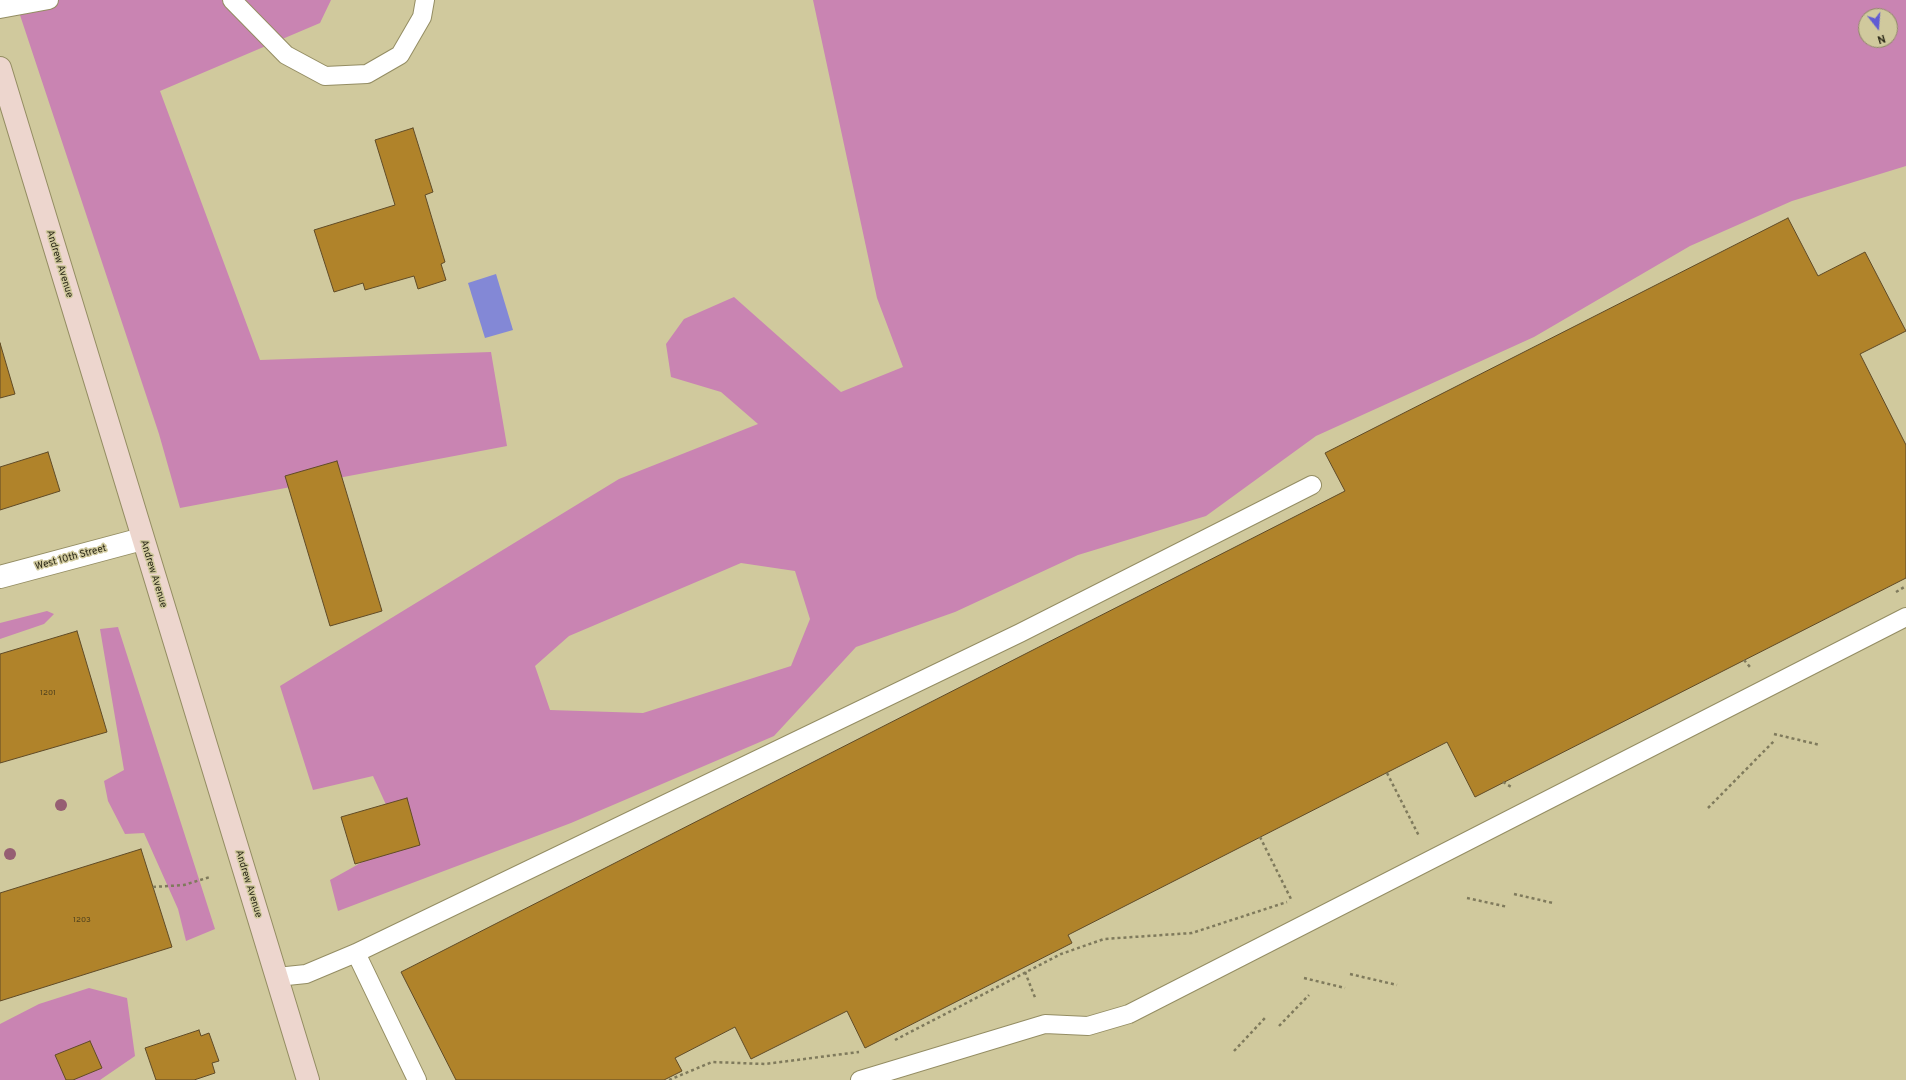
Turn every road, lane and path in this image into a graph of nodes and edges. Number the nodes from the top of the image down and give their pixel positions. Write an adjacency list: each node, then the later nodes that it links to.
1 (49, 0): 4 (lane)
2 (232, 0): 3 (lane)
3 (425, 0)
4 (0, 9)
5 (0, 68): 7 (street, Andrew Avenue)
6 (1312, 485): 35 (lane)
7 (142, 539): 8 (street, West 10th Street); 37 (street, Andrew Avenue)
8 (0, 577)
9 (1906, 586): 10 (path)
10 (1892, 594)
11 (1906, 617): 25 (lane)
12 (1757, 664): 13 (path)
13 (1743, 671)
14 (1774, 734): 16 (path)
15 (1775, 740): 20 (path)
16 (1820, 744)
17 (1387, 773): 22 (path)
18 (1514, 789): 19 (path)
19 (1507, 792)
20 (1708, 808)
21 (1426, 832): 22 (path)
22 (1419, 835): 24 (path); 25 (path)
23 (1260, 837): 31 (path)
24 (1412, 839)
25 (1430, 860): 34 (lane)
26 (210, 877): 27 (path)
27 (153, 887)
28 (1514, 894): 32 (path)
29 (1299, 897): 31 (path)
30 (1467, 898): 33 (path)
31 (1292, 900): 34 (path); 44 (path)
32 (1553, 902)
33 (1508, 907)
34 (1305, 924): 50 (lane)
35 (356, 953): 37 (lane); 48 (lane)
36 (1350, 974): 39 (path)
37 (277, 977): 47 (street, Andrew Avenue)
38 (1304, 978): 40 (path)
39 (1397, 985)
40 (1344, 988)
41 (1309, 995): 43 (path)
42 (1266, 1018): 45 (path)
43 (1279, 1026)
44 (891, 1043)
45 (1234, 1051)
46 (861, 1052): 49 (path)
47 (308, 1080)
48 (417, 1080)
49 (669, 1080)
50 (860, 1080)

